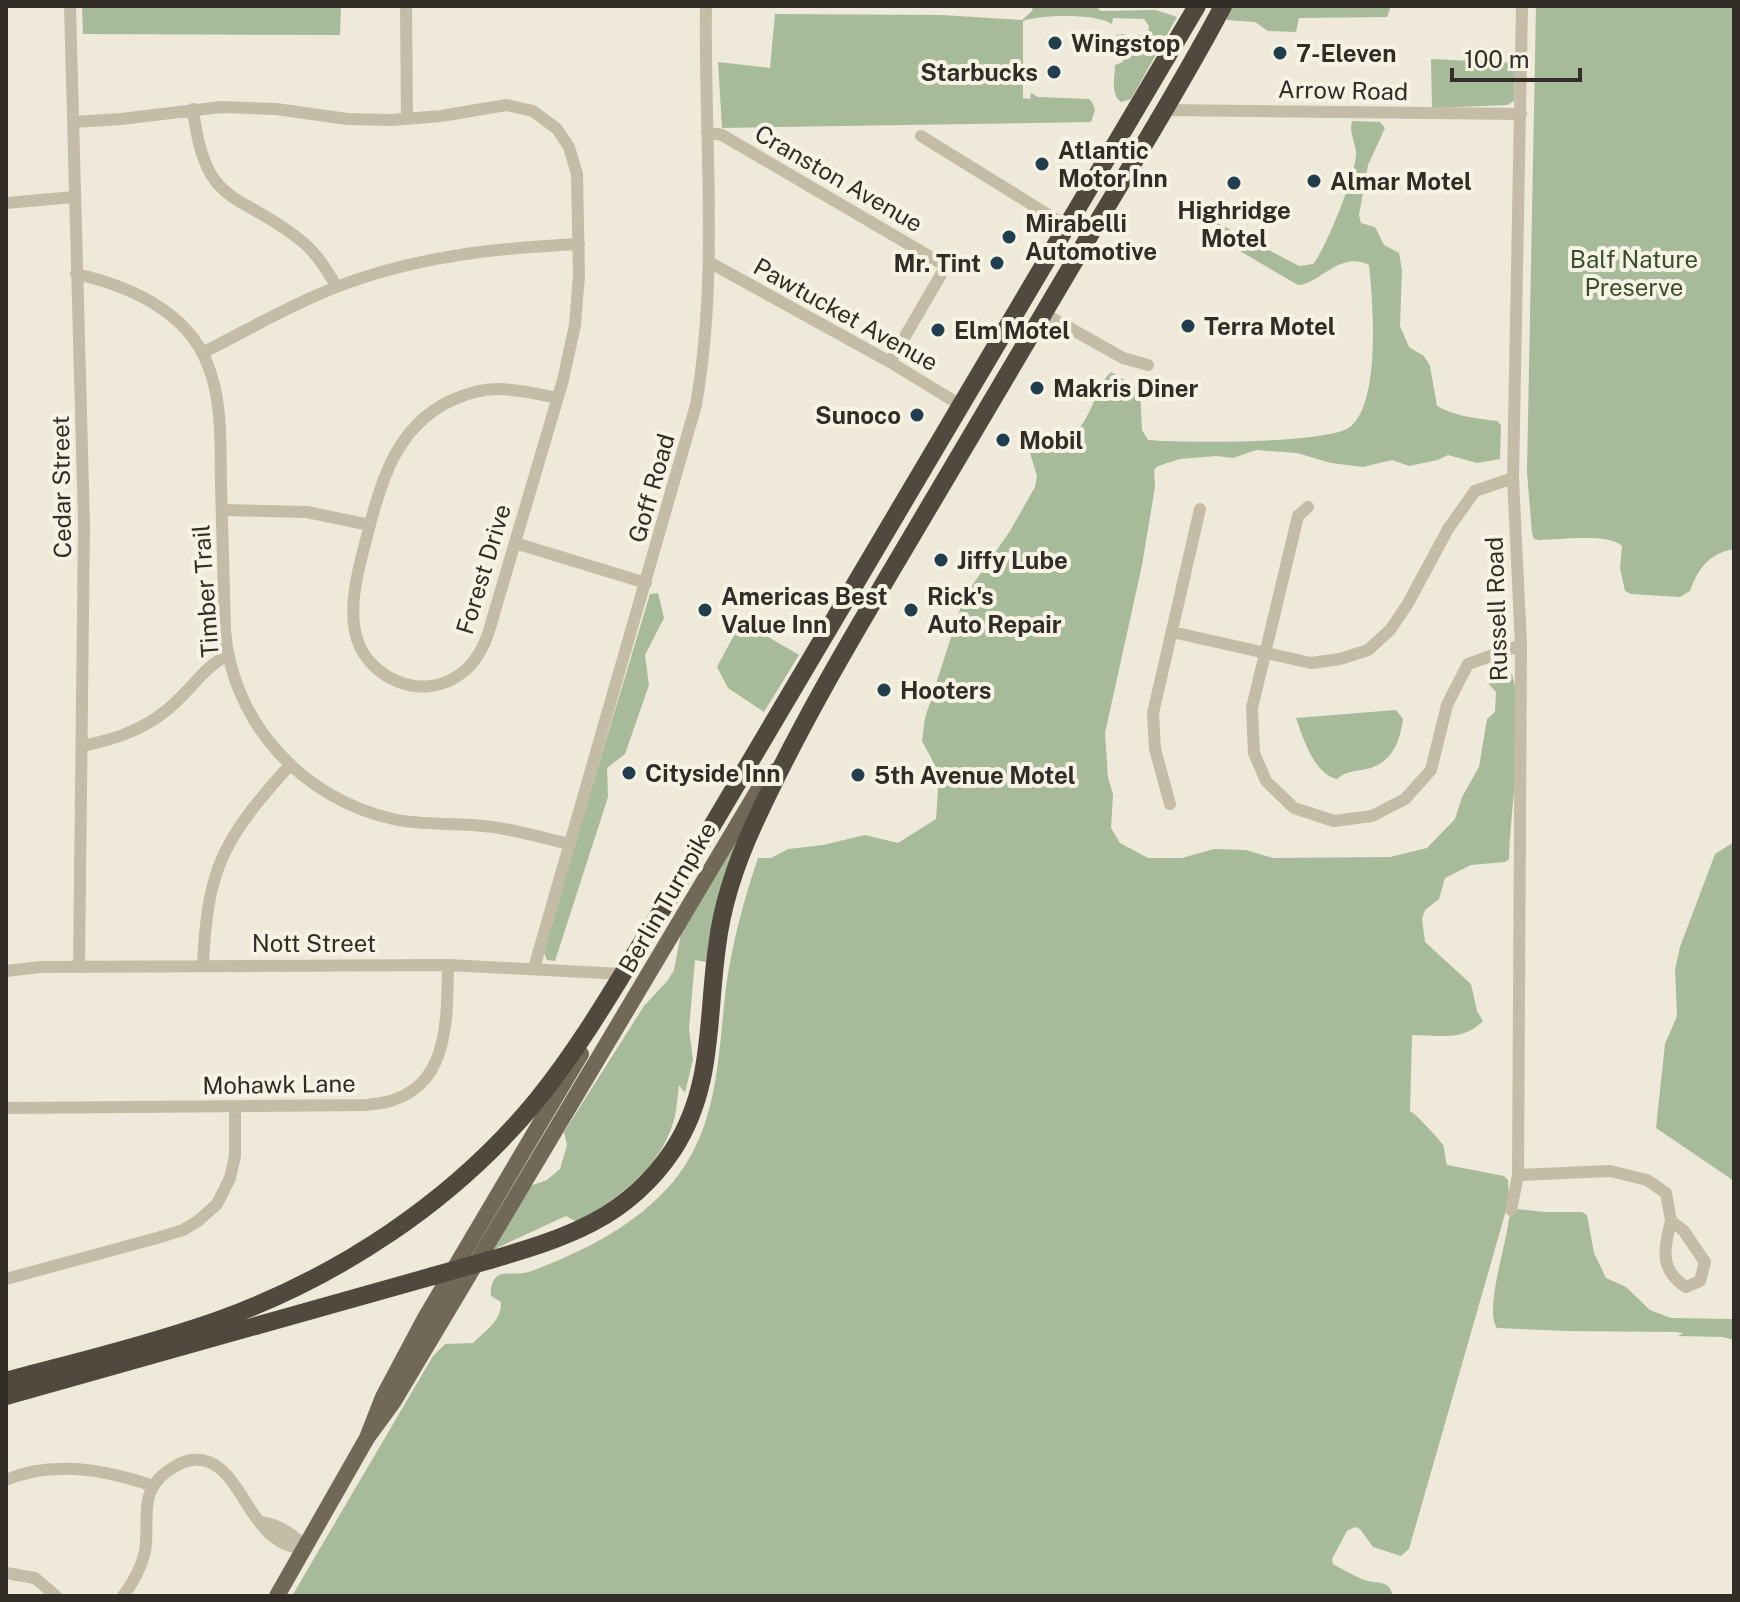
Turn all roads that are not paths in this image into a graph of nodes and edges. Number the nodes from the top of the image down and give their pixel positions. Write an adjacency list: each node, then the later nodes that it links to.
1 (70, 6): 12 (street, Cedar Street)
2 (406, 6): 11 (street)
3 (706, 6): 13 (street, Goff Road)
4 (1197, 6): 9 (highway, Berlin Turnpike)
5 (1223, 6): 8 (highway, Berlin Turnpike)
6 (1522, 6): 10 (street, Russell Road)
7 (193, 109): 11 (street, Forest Drive); 12 (street, Forest Drive); 21 (street)
8 (1164, 110): 9 (highway); 10 (street, Arrow Road); 22 (highway, Berlin Turnpike)
9 (1136, 111): 17 (highway, Berlin Turnpike)
10 (1521, 114): 29 (street, Russell Road)
11 (407, 119): 18 (street, Forest Drive)
12 (73, 122): 15 (street, Cedar Street)
13 (707, 132): 19 (street, Goff Road); 24 (street, Cranston Avenue)
14 (921, 136): 17 (street)
15 (74, 197): 16 (street); 20 (street, Cedar Street)
16 (6, 203)
17 (1068, 227): 27 (highway, Berlin Turnpike)
18 (579, 244): 21 (street); 26 (street, Forest Drive)
19 (709, 262): 24 (street, Pawtucket Avenue); 35 (street, Goff Road)
20 (76, 274): 23 (street, Timber Trail); 40 (street, Cedar Street)
21 (337, 287): 23 (street)
22 (1043, 313): 25 (street); 28 (highway, Berlin Turnpike)
23 (202, 353): 32 (street, Timber Trail)
24 (890, 362): 27 (street, Pawtucket Avenue)
25 (1148, 365)
26 (557, 398): 33 (street, Forest Drive); 34 (street, Forest Drive)
27 (962, 406): 28 (highway); 50 (highway, Berlin Turnpike)
28 (981, 418): 41 (highway, Berlin Turnpike)
29 (1513, 478): 37 (street, Russell Road); 38 (street)
30 (1308, 507): 38 (street)
31 (1200, 509): 36 (street)
32 (222, 510): 33 (street); 39 (street, Timber Trail)
33 (370, 525): 34 (street, Forest Drive)
34 (515, 543): 35 (street)
35 (646, 583): 44 (street, Goff Road)
36 (1172, 632): 38 (street); 43 (street)
37 (1521, 645): 38 (street); 54 (street, Russell Road)
38 (1266, 652)
39 (228, 655): 40 (street); 42 (street, Timber Trail)
40 (82, 746): 47 (street, Cedar Street)
41 (787, 758): 51 (main road, Berlin Turnpike); 59 (highway, bridge)
42 (290, 765): 44 (street, Timber Trail); 46 (street)
43 (1170, 804)
44 (569, 844): 48 (street, Goff Road)
45 (448, 965): 46 (street, Nott Street); 48 (street, Nott Street); 52 (street, Mohawk Lane)
46 (203, 966): 47 (street, Nott Street)
47 (79, 967): 49 (street, Nott Street)
48 (534, 968): 50 (street, Nott Street)
49 (6, 971)
50 (623, 974): 51 (main road); 58 (highway); 60 (main road, Berlin Turnpike)
51 (649, 976): 60 (main road, Berlin Turnpike)
52 (235, 1106): 53 (street, Mohawk Lane); 57 (street)
53 (6, 1108)
54 (1518, 1175): 55 (street, Russell Road); 56 (street)
55 (1511, 1210)
56 (1671, 1221): 56 (street)
57 (6, 1279)
58 (6, 1381)
59 (6, 1396)
60 (367, 1438): 63 (main road, Berlin Turnpike)
61 (6, 1480): 62 (street)
62 (153, 1486): 63 (street); 66 (street)
63 (305, 1548): 67 (main road, Berlin Turnpike)
64 (6, 1573): 65 (street)
65 (56, 1596)
66 (123, 1596)
67 (277, 1596)

